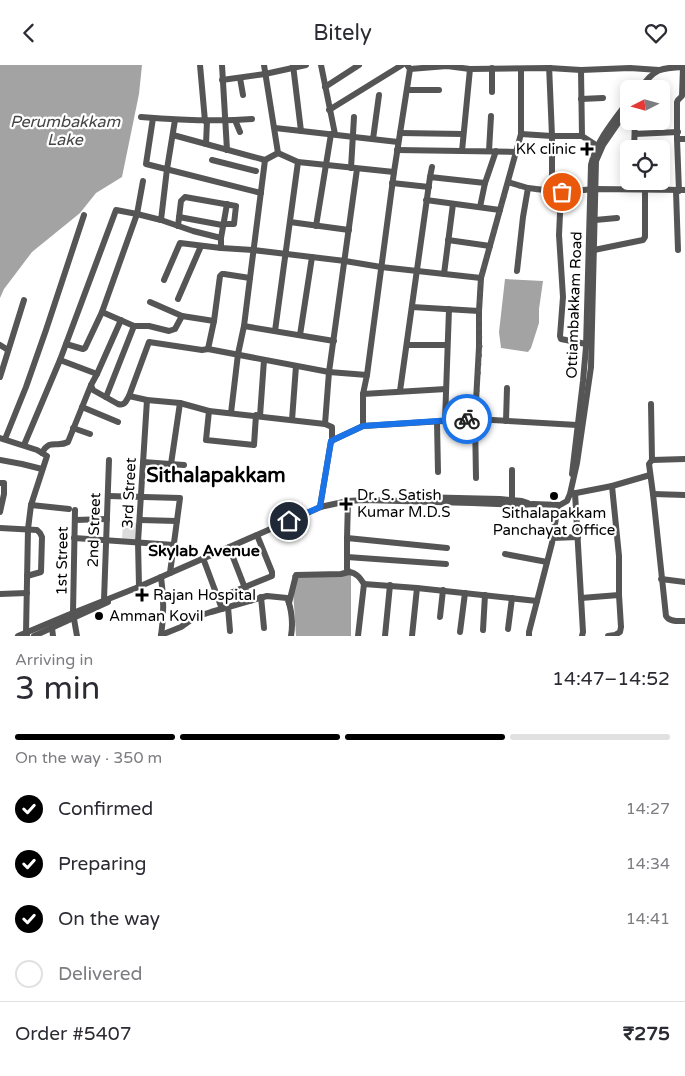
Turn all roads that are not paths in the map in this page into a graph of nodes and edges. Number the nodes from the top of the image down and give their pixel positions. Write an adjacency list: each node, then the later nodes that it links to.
1 (200, 65): 43 (street)
2 (222, 65): 24 (street)
3 (264, 65): 22 (street)
4 (306, 65): 9 (street)
5 (321, 65): 26 (street)
6 (359, 65): 26 (street)
7 (402, 65): 34 (street)
8 (448, 65): 11 (street); 18 (street)
9 (293, 66): 22 (street); 47 (street)
10 (549, 66): 12 (street); 19 (street); 56 (street)
11 (409, 67): 27 (street)
12 (568, 67): 20 (street)
13 (595, 67): 14 (street); 20 (street)
14 (630, 67): 21 (street)
15 (667, 67): 16 (street); 21 (street)
16 (684, 67): 57 (street)
17 (492, 68): 18 (street); 19 (street); 29 (street)
18 (470, 69): 51 (street)
19 (521, 69): 52 (street)
20 (581, 69): 33 (street)
21 (659, 69): 25 (street)
22 (265, 74): 23 (street); 45 (street)
23 (240, 78): 24 (street); 30 (street)
24 (222, 80): 44 (street)
25 (647, 80)
26 (324, 87): 34 (street)
27 (407, 89): 28 (street); 49 (street)
28 (439, 91)
29 (492, 92)
30 (243, 95)
31 (379, 95): 59 (street)
32 (603, 98): 33 (street)
33 (581, 99): 58 (street)
34 (329, 110): 50 (street)
35 (620, 111): 64 (street, Ottiambakkam Road)
36 (492, 116): 68 (street)
37 (141, 117): 39 (street)
38 (354, 117): 55 (street)
39 (153, 118): 41 (street); 78 (street)
40 (252, 119): 42 (street)
41 (175, 120): 43 (street); 54 (street)
42 (235, 120): 44 (street); 48 (street)
43 (206, 121): 44 (street); 63 (street)
44 (225, 121): 65 (street)
45 (275, 128): 47 (street); 70 (street)
46 (635, 130): 53 (street)
47 (301, 131): 50 (street)
48 (240, 132)
49 (400, 133): 51 (street); 62 (street)
50 (333, 134): 55 (street); 75 (street)
51 (463, 134): 67 (street)
52 (521, 134): 56 (street); 69 (street)
53 (635, 134): 57 (street); 61 (street)
54 (172, 135): 63 (street); 78 (street)
55 (352, 136): 59 (street); 77 (street)
56 (552, 136): 58 (street); 90 (street)
57 (677, 136): 60 (street); 91 (street)
58 (582, 137): 64 (street)
59 (373, 139): 62 (street)
60 (685, 139)
61 (635, 140)
62 (398, 142): 66 (street)
63 (206, 144): 65 (street)
64 (599, 147): 87 (street, Ottiambakkam Road)
65 (227, 150): 71 (street)
66 (397, 150): 67 (street); 79 (street)
67 (462, 151): 68 (street)
68 (492, 151): 69 (street); 84 (street)
69 (517, 151): 82 (street)
70 (278, 153): 73 (street); 74 (street)
71 (255, 157): 72 (street); 73 (street)
72 (212, 160)
73 (265, 160): 93 (street)
74 (298, 162): 75 (street); 105 (street)
75 (326, 165): 77 (street); 107 (street)
76 (432, 167): 80 (street)
77 (354, 168): 79 (street); 109 (street)
78 (167, 169): 93 (street); 103 (street)
79 (394, 173): 83 (street)
80 (430, 177): 84 (street); 85 (street)
81 (143, 181): 99 (street)
82 (508, 182): 86 (street); 98 (street)
83 (392, 183): 85 (street); 121 (street)
84 (485, 183): 97 (street)
85 (429, 187): 94 (street)
86 (528, 189): 90 (street); 123 (street)
87 (592, 189): 88 (street); 92 (street); 104 (street, Ottiambakkam Road); 144 (street, Ottiambakkam Road)
88 (620, 189)
89 (645, 190): 91 (street); 116 (street)
90 (552, 191): 92 (street)
91 (680, 191): 117 (street)
92 (562, 192): 144 (street)
93 (261, 193): 115 (street)
94 (426, 200): 96 (street); 122 (street)
95 (227, 204): 101 (street); 106 (street); 106 (street)
96 (453, 204): 97 (street); 111 (street)
97 (480, 207): 98 (street)
98 (500, 211): 113 (street)
99 (137, 214): 103 (street); 134 (street); 143 (street)
100 (84, 215): 182 (street)
101 (180, 217): 106 (street); 108 (street)
102 (617, 218): 104 (street)
103 (161, 220): 108 (street)
104 (595, 220): 116 (street, Ottiambakkam Road)
105 (290, 222): 107 (street); 118 (street)
106 (222, 225): 110 (street)
107 (316, 225): 109 (street)
108 (178, 226): 110 (street)
109 (349, 230): 120 (street)
110 (221, 238): 114 (street)
111 (448, 240): 113 (street); 124 (street)
112 (202, 246): 114 (street); 127 (street); 128 (street)
113 (490, 246): 126 (street)
114 (220, 248): 115 (street)
115 (253, 250): 118 (street); 125 (street)
116 (594, 250): 199 (street, Ottiambakkam Road)
117 (678, 250)
118 (286, 254): 119 (street); 140 (street)
119 (312, 257): 120 (street); 141 (street)
120 (345, 261): 121 (street); 142 (street)
121 (381, 267): 122 (street); 156 (street)
122 (417, 271): 124 (street); 131 (street)
123 (517, 271)
124 (444, 274): 126 (street)
125 (250, 278): 137 (street); 139 (street)
126 (481, 278): 133 (street)
127 (164, 280)
128 (178, 299)
129 (24, 300): 149 (street)
130 (150, 302): 135 (street)
131 (412, 307): 132 (street); 146 (street)
132 (449, 309): 133 (street); 147 (street)
133 (479, 311): 172 (street)
134 (102, 312): 136 (street); 143 (street)
135 (182, 316): 137 (street); 138 (street)
136 (121, 320): 138 (street); 155 (street)
137 (214, 321): 148 (street)
138 (134, 326): 164 (street)
139 (244, 326): 140 (street); 150 (street)
140 (275, 331): 141 (street)
141 (300, 335): 142 (street)
142 (334, 341): 154 (street)
143 (66, 344): 151 (street)
144 (586, 344): 178 (street, Ottiambakkam Road)
145 (0, 345): 149 (street)
146 (407, 345): 147 (street); 161 (street)
147 (448, 345): 160 (street)
148 (208, 349): 150 (street); 163 (street)
149 (8, 350): 157 (street)
150 (238, 354): 152 (street); 170 (street)
151 (60, 360): 155 (street); 184 (street)
152 (264, 360): 153 (street); 171 (street)
153 (296, 366): 154 (street); 173 (street)
154 (330, 372): 156 (street); 177 (street)
155 (97, 375): 158 (street)
156 (367, 375): 162 (street)
157 (0, 377)
158 (91, 385): 164 (street); 168 (street)
159 (507, 388): 175 (street)
160 (446, 389): 161 (street); 174 (street)
161 (400, 391): 162 (street)
162 (363, 394): 179 (street)
163 (129, 396): 164 (street); 165 (street)
164 (106, 397)
165 (147, 400): 166 (street); 190 (street, 3rd Street)
166 (180, 403): 169 (street); 191 (street)
167 (651, 404): 189 (street)
168 (82, 407): 176 (street); 180 (street)
169 (209, 411): 170 (street); 171 (street)
170 (231, 413): 171 (street)
171 (258, 416): 173 (street)
172 (475, 419): 174 (street); 175 (street); 197 (street)
173 (292, 420): 177 (street)
174 (441, 421): 179 (street); 195 (street)
175 (506, 421): 178 (street)
176 (118, 423)
177 (325, 424): 183 (street)
178 (578, 425): 199 (street, Ottiambakkam Road)
179 (363, 426): 183 (street)
180 (74, 428): 181 (street); 185 (street)
181 (90, 434)
182 (2, 438): 184 (street)
183 (332, 441): 211 (street)
184 (24, 445): 185 (street)
185 (42, 453): 193 (street)
186 (685, 459): 189 (street)
187 (0, 460): 193 (street)
188 (109, 460): 204 (street, 2nd Street)
189 (652, 460): 196 (street)
190 (143, 462): 191 (street); 205 (street, 3rd Street)
191 (170, 464): 192 (street)
192 (184, 465)
193 (42, 469): 209 (street)
194 (512, 469): 207 (street)
195 (438, 472)
196 (650, 475): 200 (street); 202 (street)
197 (476, 478)
198 (0, 483): 212 (street)
199 (572, 486): 201 (street, Ottiambakkam Road)
200 (612, 486): 201 (street); 250 (street)
201 (573, 494): 210 (street); 220 (street, Ottiambakkam Road)
202 (653, 494): 203 (street); 238 (street)
203 (685, 495)
204 (108, 496): 205 (street); 213 (street, 2nd Street)
205 (141, 496): 215 (street, 3rd Street); 216 (street)
206 (348, 501): 208 (street); 211 (street); 222 (street)
207 (512, 501): 208 (street); 211 (street)
208 (533, 504): 210 (street)
209 (31, 505): 214 (street, 1st Street); 218 (street)
210 (558, 505): 223 (street)
211 (320, 507): 219 (street)
212 (0, 512)
213 (107, 519): 214 (street); 224 (street, 2nd Street)
214 (75, 520): 221 (street, 1st Street)
215 (140, 520): 216 (street); 225 (street, 3rd Street)
216 (177, 521): 226 (street)
217 (0, 528): 218 (street)
218 (28, 529): 236 (street); 236 (street)
219 (257, 535): 227 (street); 243 (street)
220 (578, 537): 223 (street); 254 (street, Ottiambakkam Road)
221 (74, 538): 224 (street); 260 (street, 1st Street)
222 (348, 538): 228 (street); 230 (street)
223 (552, 538): 232 (street)
224 (106, 540): 225 (street); 255 (street, 2nd Street)
225 (138, 542): 226 (street); 242 (street, 3rd Street)
226 (174, 545): 235 (street)
227 (229, 547): 231 (street); 243 (street)
228 (448, 548)
229 (505, 554): 232 (street)
230 (347, 557): 233 (street); 234 (street)
231 (203, 558): 235 (street); 252 (street)
232 (547, 562): 257 (street)
233 (446, 563)
234 (349, 572): 240 (street); 258 (street)
235 (170, 573): 237 (street)
236 (27, 576): 246 (street)
237 (161, 577): 242 (street); 270 (street)
238 (661, 579): 239 (street); 262 (street)
239 (685, 582)
240 (364, 585): 241 (street); 276 (street)
241 (390, 585): 244 (street); 277 (street)
242 (137, 587): 255 (street); 260 (street)
243 (245, 588): 252 (street); 256 (street)
244 (417, 588): 245 (street); 278 (street)
245 (443, 590): 247 (street); 261 (street)
246 (27, 593): 248 (street); 269 (street)
247 (465, 593): 249 (street); 268 (street)
248 (0, 594)
249 (485, 595): 253 (street); 266 (street)
250 (619, 595): 254 (street); 281 (street)
251 (261, 597): 256 (street); 258 (street); 264 (street)
252 (218, 598): 259 (street)
253 (512, 598): 257 (street); 265 (street)
254 (581, 598): 280 (street, Ottiambakkam Road)
255 (104, 600): 260 (street)
256 (250, 601): 259 (street)
257 (537, 601): 279 (street)
258 (289, 603): 275 (street)
259 (225, 608): 267 (street); 270 (street)
260 (74, 615): 263 (street); 269 (street); 274 (street, 1st Street)
261 (440, 617)
262 (685, 621)
263 (52, 628): 272 (street); 273 (street)
264 (264, 628)
265 (508, 629)
266 (483, 630)
267 (230, 631)
268 (460, 632)
269 (26, 634): 271 (street)
270 (161, 635)
271 (18, 636)
272 (34, 636)
273 (53, 636)
274 (77, 636)
275 (291, 636)
276 (358, 636)
277 (385, 636)
278 (412, 636)
279 (530, 636)
280 (582, 636)
281 (608, 636)

